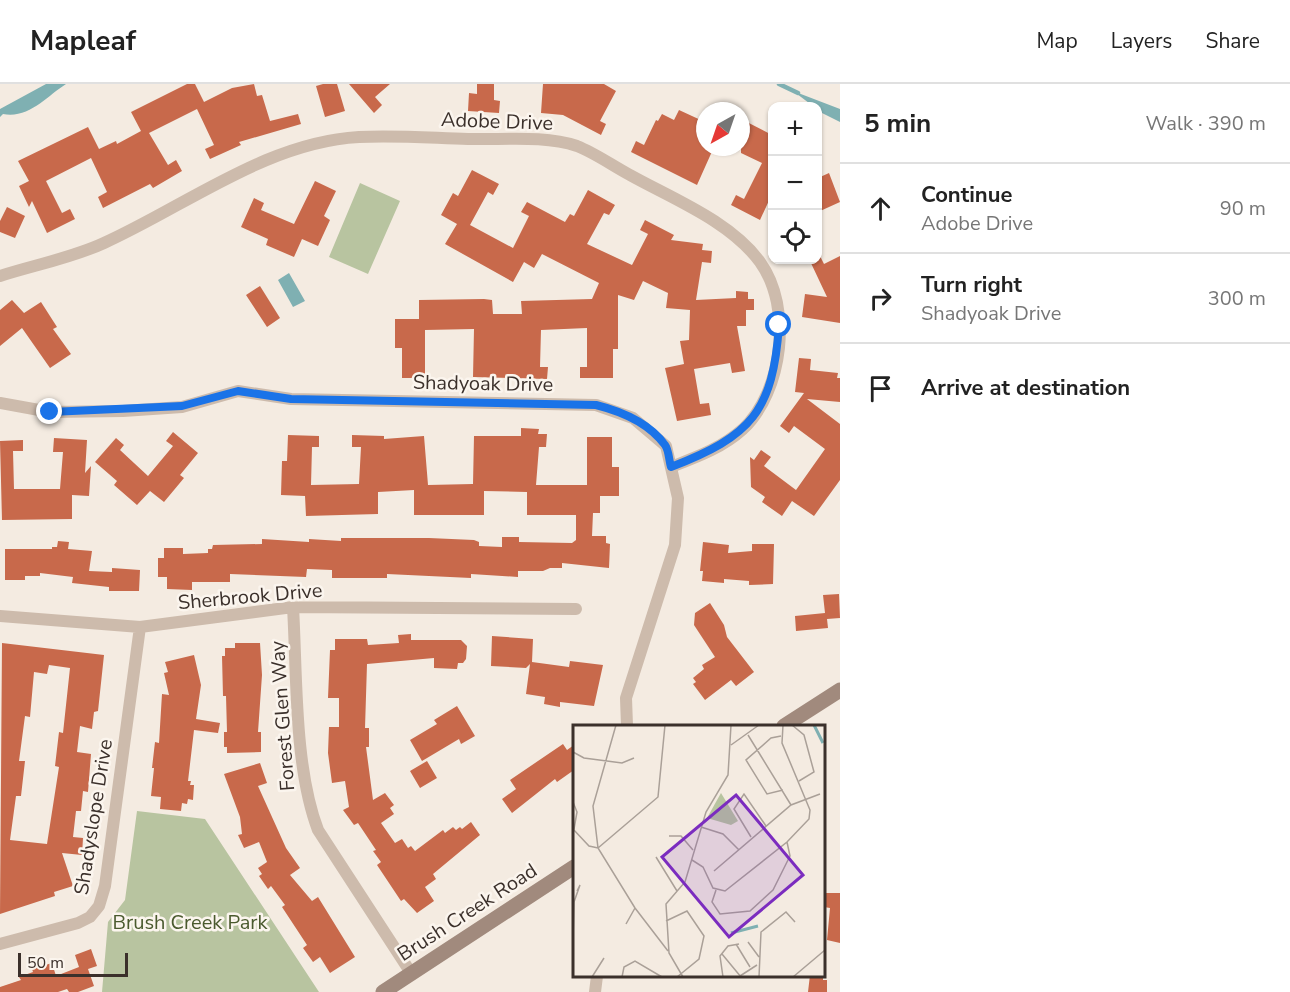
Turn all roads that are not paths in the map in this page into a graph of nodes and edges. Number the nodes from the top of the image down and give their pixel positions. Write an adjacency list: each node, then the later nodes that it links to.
1 (0, 276): 3 (street, Adobe Drive)
2 (0, 404): 3 (street, Shadyoak Drive)
3 (671, 467): 9 (street, Shadyoak Drive)
4 (293, 607): 5 (street, Sherbrook Drive); 7 (street, Sherbrook Drive); 13 (street, Forest Glen Way)
5 (576, 609)
6 (0, 616): 7 (street, Sherbrook Drive)
7 (140, 627): 12 (street, Shadyslope Drive)
8 (840, 690): 10 (street)
9 (627, 725)
10 (786, 725)
11 (573, 868): 13 (street, Brush Creek Road)
12 (0, 944)
13 (411, 973): 15 (street, Brush Creek Road)
14 (597, 977): 16 (street)
15 (383, 992)
16 (595, 992)

